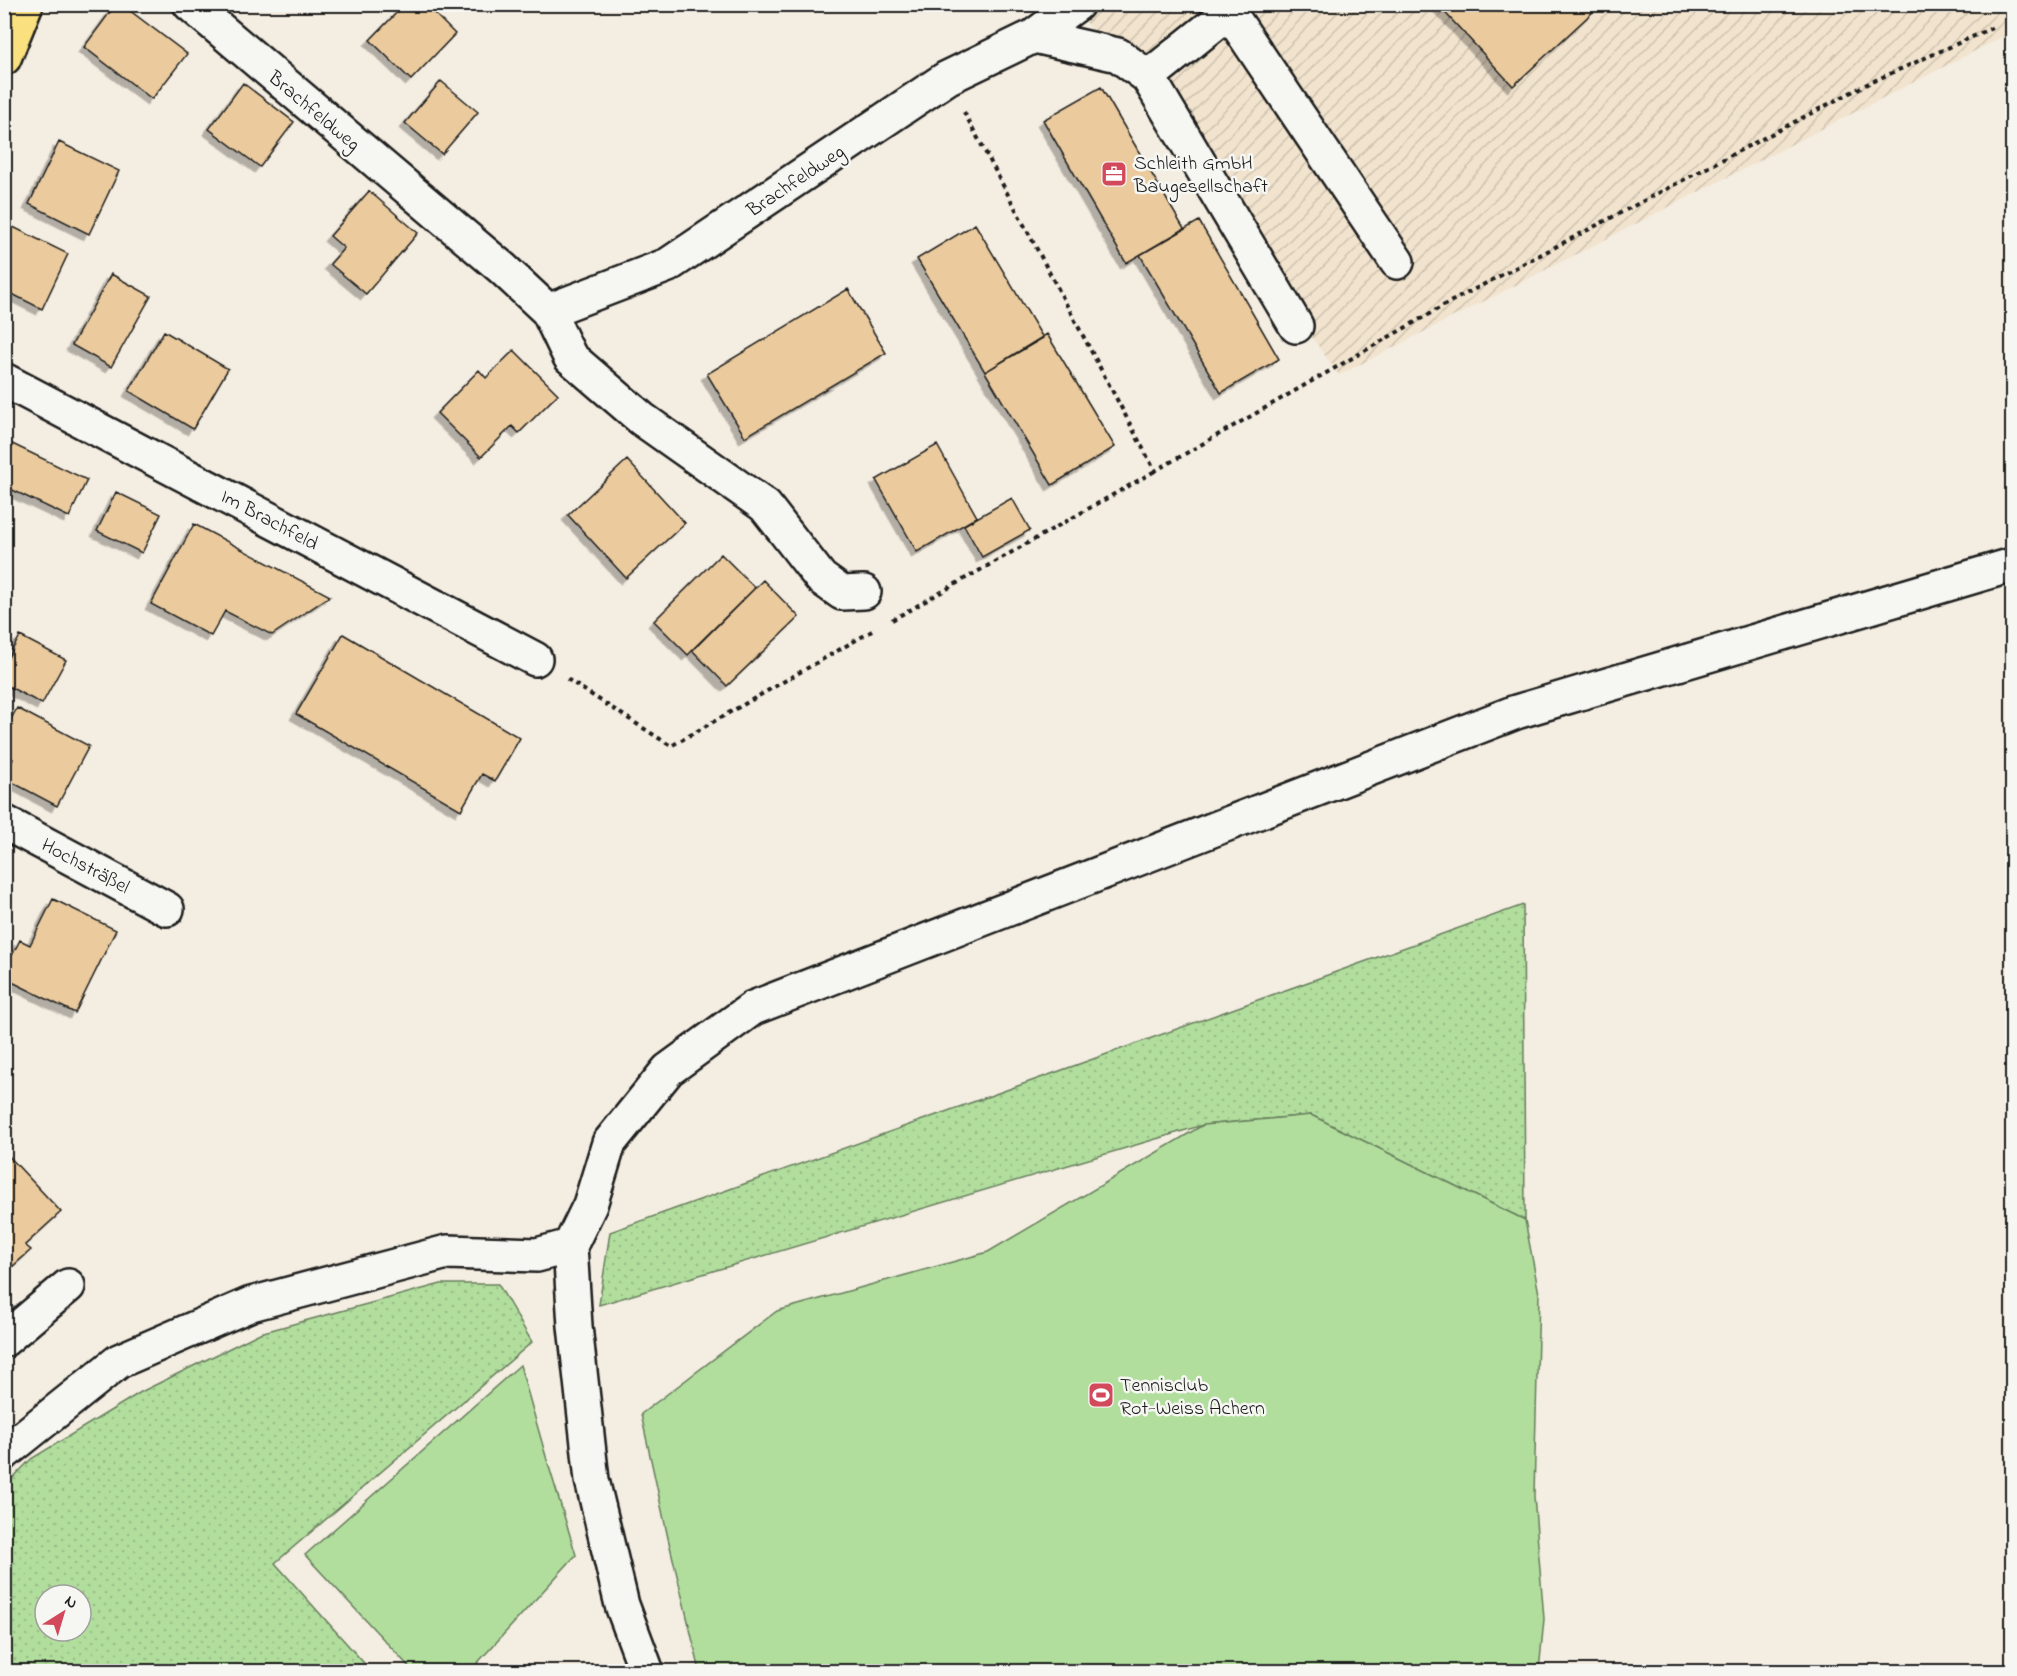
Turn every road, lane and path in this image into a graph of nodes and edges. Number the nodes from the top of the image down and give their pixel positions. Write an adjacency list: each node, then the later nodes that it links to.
1 (27, 4): 6 (main road)
2 (189, 4): 9 (street, Brachfeldweg)
3 (1077, 4): 5 (street, Brachfeldweg)
4 (1234, 8): 7 (street); 8 (street)
5 (1035, 36): 7 (street); 9 (street, Brachfeldweg)
6 (4, 58)
7 (1148, 77): 10 (street)
8 (1397, 262)
9 (548, 311): 13 (street, Brachfeldweg)
10 (1296, 326)
11 (4, 380): 14 (street, Im Brachfeld)
12 (2013, 565): 17 (street)
13 (864, 592)
14 (535, 658)
15 (4, 822): 16 (street, Hochsträßel)
16 (166, 909)
17 (570, 1246): 20 (street); 21 (street)
18 (68, 1286): 19 (street)
19 (4, 1340)
20 (4, 1453)
21 (647, 1671)

